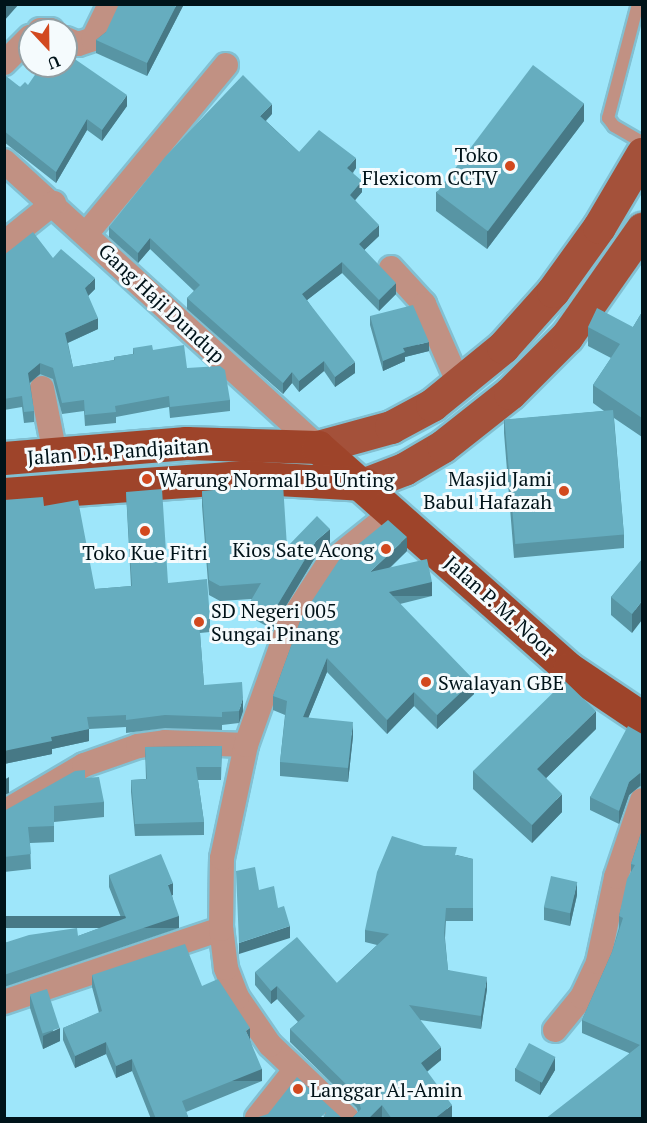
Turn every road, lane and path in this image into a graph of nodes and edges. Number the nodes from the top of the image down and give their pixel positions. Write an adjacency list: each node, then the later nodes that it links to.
1 (110, 4): 3 (street)
2 (638, 4): 7 (lane)
3 (78, 44)
4 (18, 49): 5 (street)
5 (4, 63)
6 (226, 65): 12 (street)
7 (642, 142)
8 (642, 154): 15 (main road, Jalan D.I. Pandjaitan)
9 (4, 161): 10 (street, Gang Haji Dundup)
10 (54, 203): 12 (street, Gang Haji Dundup); 13 (street)
11 (642, 229): 20 (main road, Jalan D.I. Pandjaitan)
12 (87, 233): 17 (street, Gang Haji Dundup)
13 (4, 243)
14 (391, 268): 15 (street)
15 (459, 384): 17 (main road, Jalan D.I. Pandjaitan)
16 (42, 388): 18 (street)
17 (318, 447): 18 (highway, Jalan D.I. Pandjaitan); 20 (highway, Jalan P. M. Noor)
18 (55, 454): 19 (highway, Jalan D.I. Pandjaitan)
19 (4, 458)
20 (365, 484): 21 (highway, Jalan D.I. Pandjaitan); 22 (highway, Jalan P. M. Noor)
21 (4, 494)
22 (393, 512): 23 (highway, Jalan P. M. Noor); 24 (street)
23 (642, 718)
24 (246, 744): 26 (street); 27 (street)
25 (642, 800): 29 (street)
26 (4, 813)
27 (221, 929): 28 (street); 30 (street)
28 (4, 1002)
29 (555, 1030)
30 (295, 1070): 31 (street); 32 (street)
31 (257, 1119)
32 (347, 1119)

